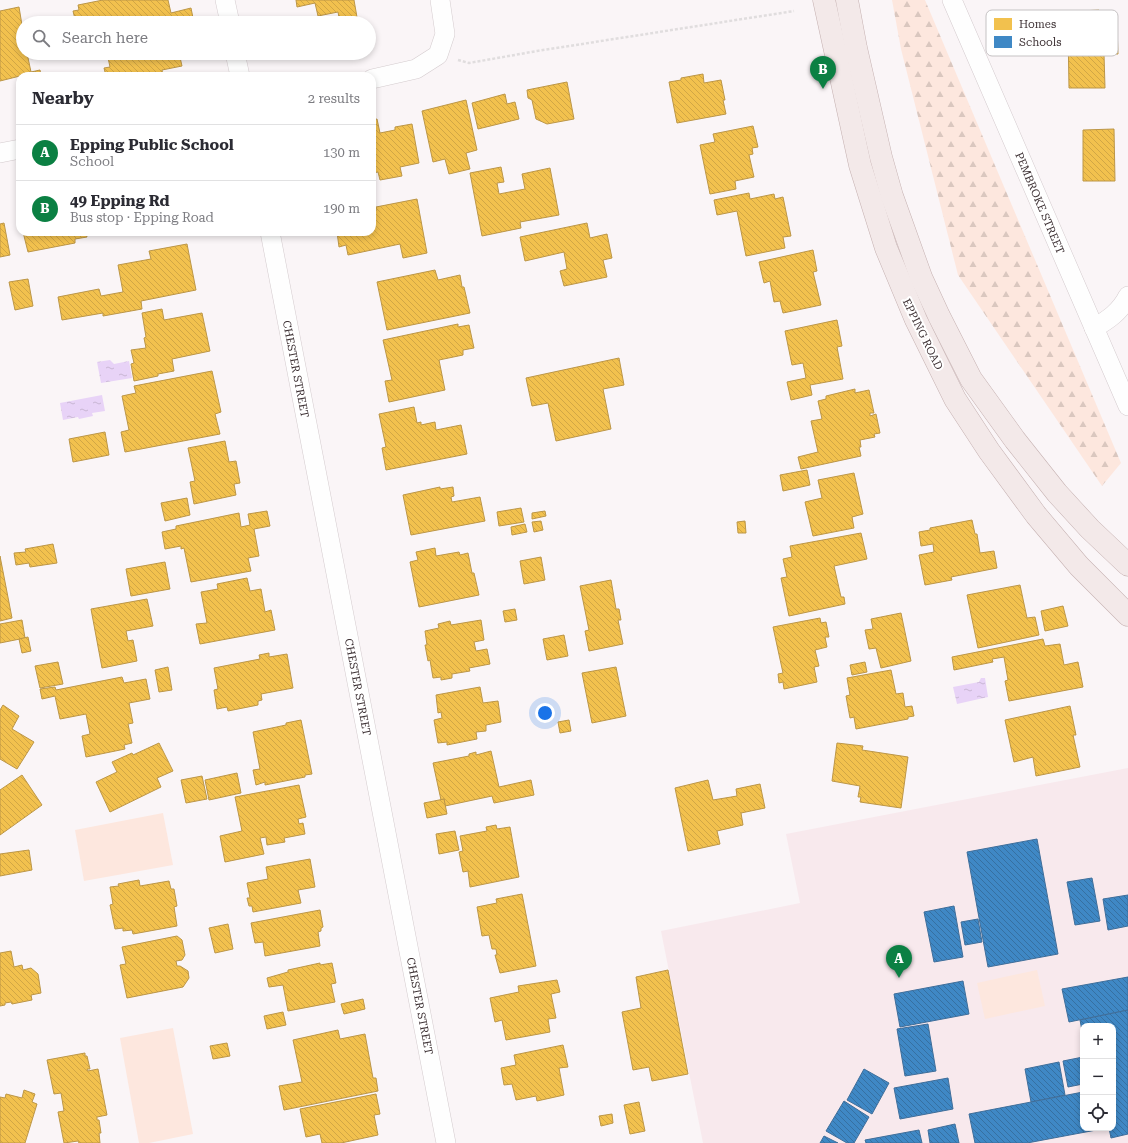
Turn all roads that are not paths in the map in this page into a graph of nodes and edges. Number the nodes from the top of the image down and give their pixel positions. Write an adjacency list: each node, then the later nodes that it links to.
1 (225, 0): 6 (street)
2 (440, 0): 9 (street)
3 (824, 0): 17 (main road, EPPING ROAD)
4 (846, 0): 16 (main road, EPPING ROAD)
5 (952, 0): 14 (street, PEMBROKE STREET)
6 (228, 16)
7 (237, 60): 8 (street)
8 (239, 72)
9 (376, 78)
10 (16, 150): 11 (street)
11 (0, 153)
12 (271, 236): 18 (street, CHESTER STREET)
13 (1128, 296): 14 (street)
14 (1094, 328): 15 (street, PEMBROKE STREET)
15 (1128, 406)
16 (1127, 563)
17 (1128, 615)
18 (446, 1143)

